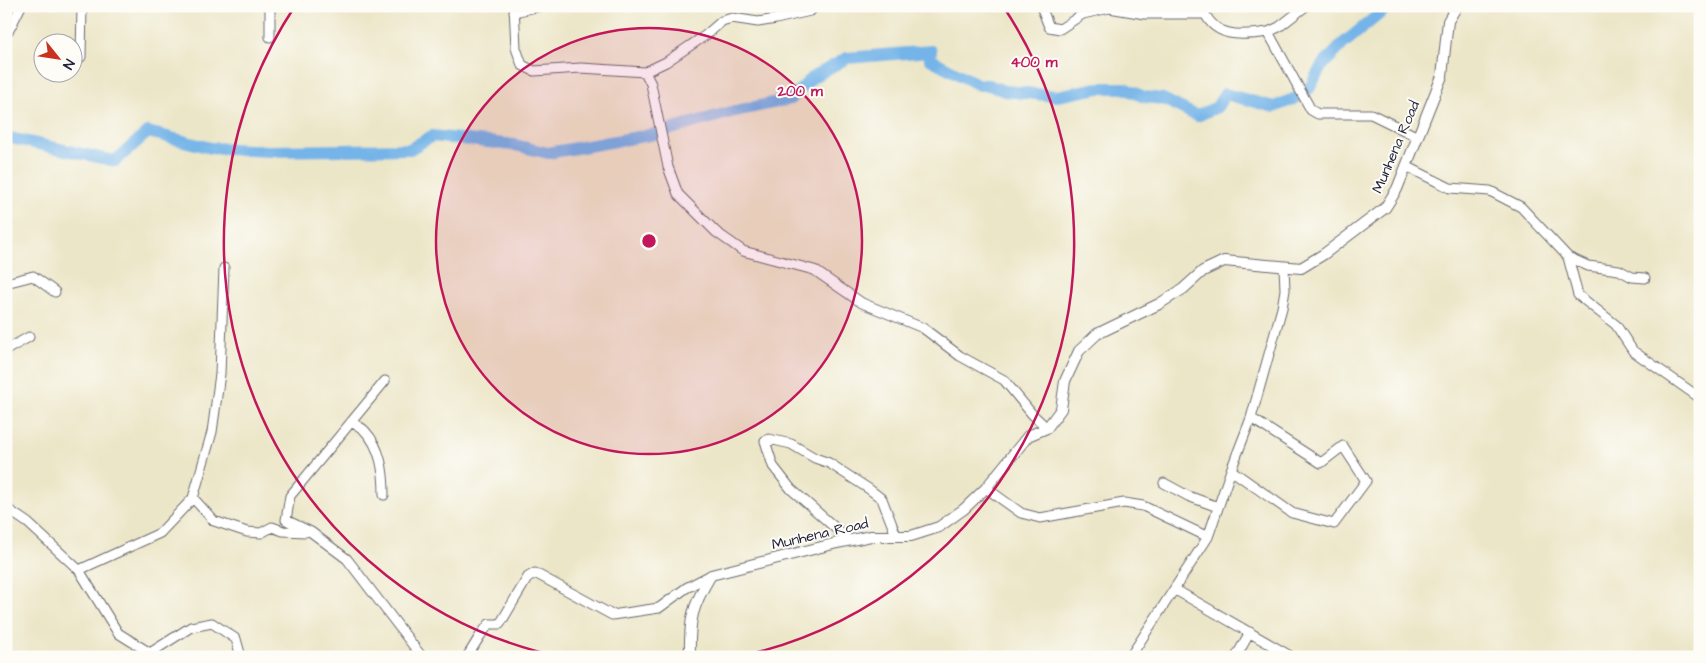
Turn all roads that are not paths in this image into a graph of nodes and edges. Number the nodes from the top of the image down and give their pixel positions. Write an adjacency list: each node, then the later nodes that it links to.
1 (20, 6): 11 (street)
2 (82, 6): 12 (street)
3 (270, 6): 14 (street)
4 (541, 6): 9 (street)
5 (816, 6): 15 (street)
6 (1041, 6): 10 (street)
7 (1306, 6): 13 (street)
8 (1457, 6): 16 (street, Munhena Road)
9 (514, 9): 15 (street)
10 (1203, 10): 13 (street)
11 (6, 29)
12 (81, 32)
13 (1268, 32): 16 (street)
14 (270, 37)
15 (645, 72): 30 (street)
16 (1418, 137): 17 (street, Munhena Road)
17 (1406, 166): 18 (street); 19 (street, Munhena Road)
18 (1568, 257): 21 (street); 27 (street)
19 (1284, 267): 28 (street); 30 (street, Munhena Road)
20 (224, 268): 35 (street)
21 (1645, 278)
22 (6, 283): 23 (street)
23 (55, 292)
24 (29, 337): 25 (street)
25 (6, 350)
26 (385, 381): 29 (street)
27 (1700, 398)
28 (1251, 418): 31 (street); 31 (street)
29 (351, 422): 34 (street); 38 (street)
30 (1048, 428): 33 (street, Munhena Road)
31 (1231, 470): 36 (street)
32 (1164, 484): 36 (street)
33 (986, 488): 39 (street, Munhena Road); 40 (street)
34 (384, 495)
35 (193, 498): 38 (street); 42 (street)
36 (1218, 507): 40 (street)
37 (6, 508): 42 (street)
38 (311, 532): 48 (street)
39 (896, 535): 41 (street, Munhena Road); 41 (street)
40 (1208, 537): 44 (street)
41 (849, 540): 43 (street, Munhena Road)
42 (79, 570): 46 (street)
43 (711, 575): 49 (street); 50 (street)
44 (1174, 589): 45 (street); 51 (street)
45 (1250, 632): 52 (street); 53 (street)
46 (148, 655): 47 (street)
47 (241, 657)
48 (422, 657)
49 (467, 657)
50 (690, 657)
51 (1130, 657)
52 (1236, 657)
53 (1292, 657)

